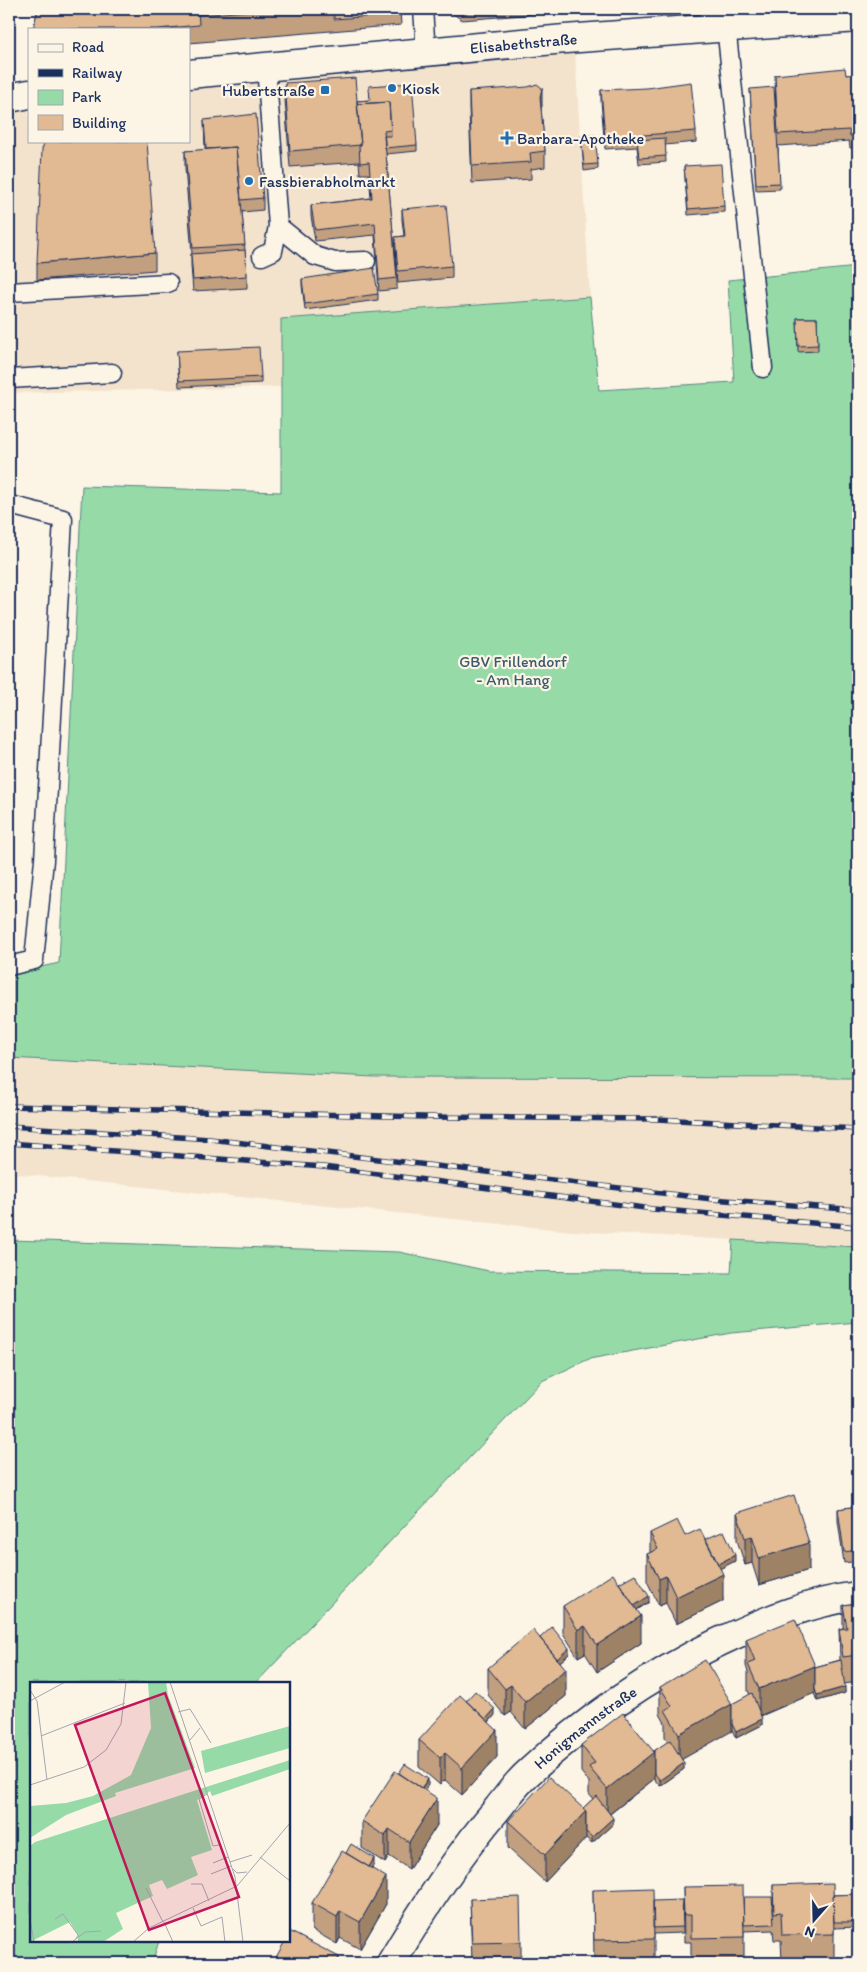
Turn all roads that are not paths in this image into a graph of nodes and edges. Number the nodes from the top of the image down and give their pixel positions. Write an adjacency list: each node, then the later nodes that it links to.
1 (424, 9): 4 (lane)
2 (858, 18): 3 (street, Elisabethstraße)
3 (719, 21): 4 (street, Elisabethstraße); 14 (lane)
4 (426, 52): 5 (street, Elisabethstraße)
5 (266, 66): 6 (street, Elisabethstraße); 9 (lane)
6 (190, 74)
7 (28, 94): 8 (street)
8 (9, 98)
9 (278, 226): 10 (lane); 11 (lane)
10 (262, 256)
11 (366, 261)
12 (168, 283): 13 (lane)
13 (9, 292)
14 (764, 368)
15 (112, 373): 16 (lane)
16 (9, 379)
17 (14, 506): 18 (lane)
18 (9, 966)
19 (858, 1596): 20 (street, Honigmannstraße)
20 (391, 1963)

